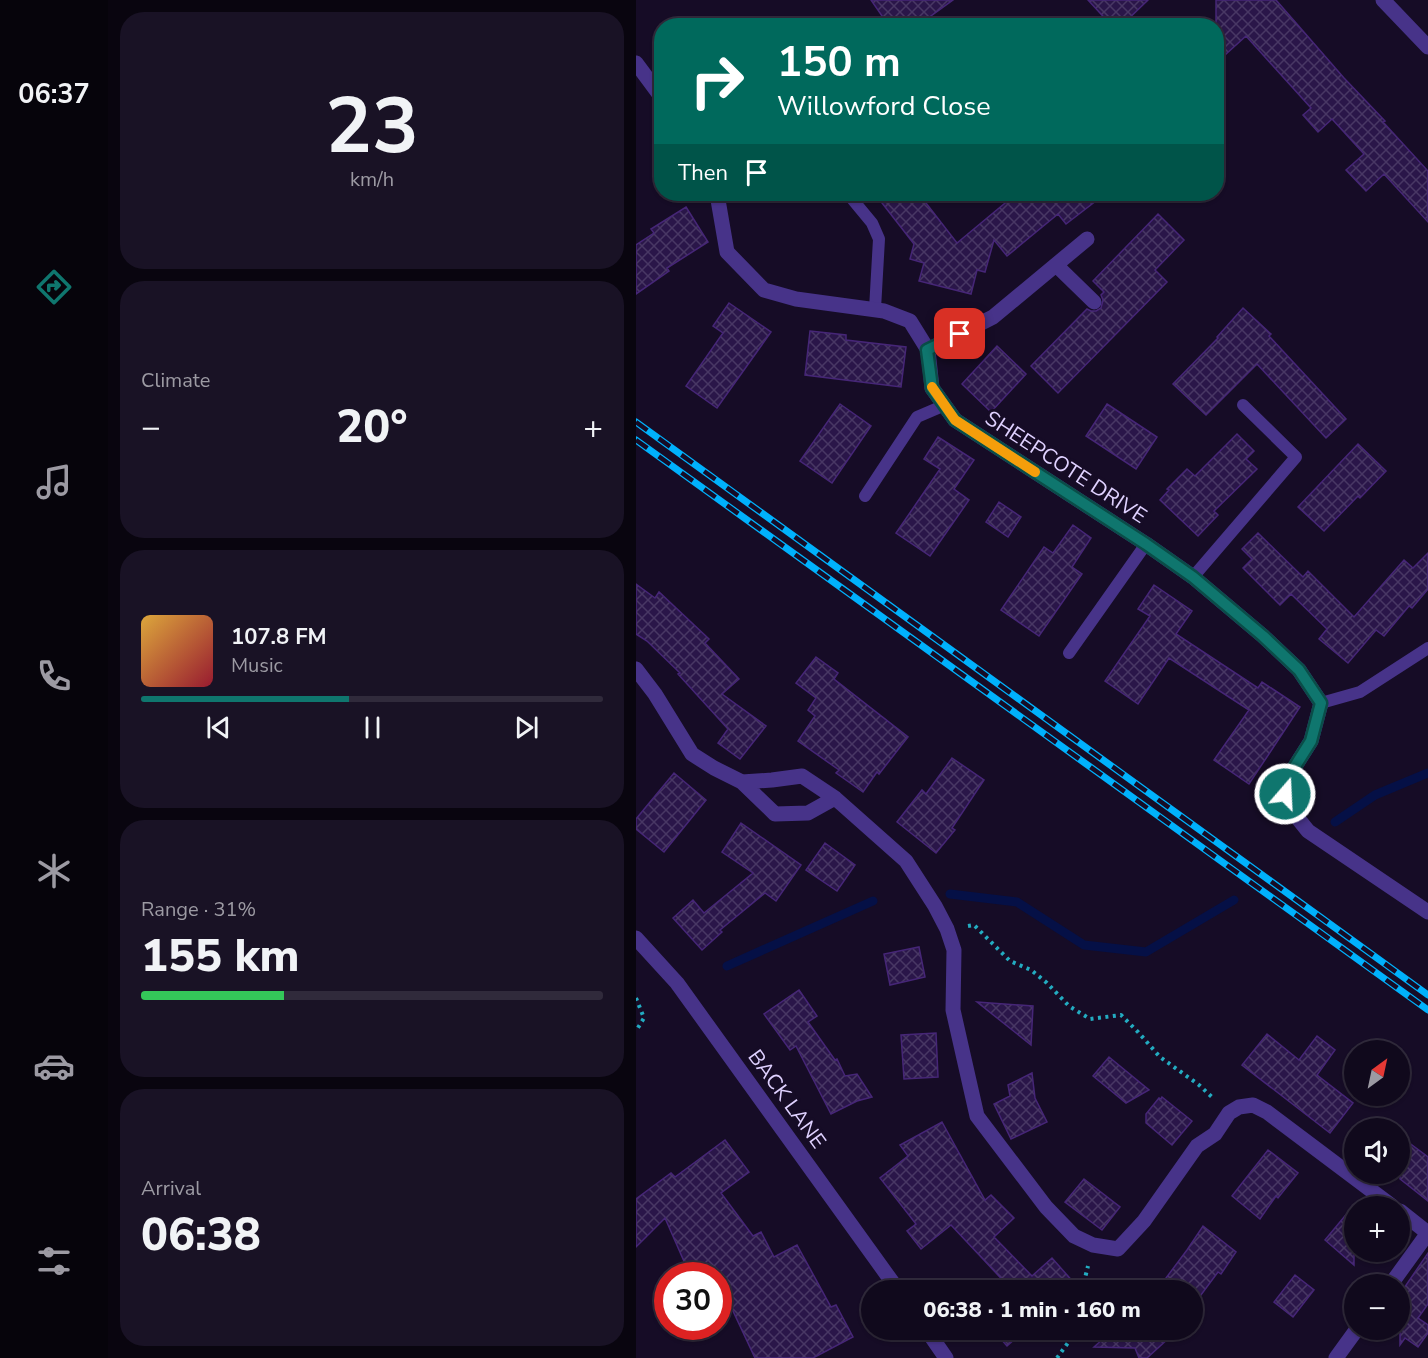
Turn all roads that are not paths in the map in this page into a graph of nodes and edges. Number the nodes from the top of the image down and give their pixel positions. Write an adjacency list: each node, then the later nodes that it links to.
1 (1383, 0): 2 (street)
2 (1428, 47)
3 (636, 63): 4 (street)
4 (654, 87)
5 (718, 201): 10 (street, SHEEPCOTE DRIVE)
6 (854, 201): 10 (lane)
7 (1087, 239): 8 (street)
8 (1056, 265): 9 (street); 11 (street)
9 (1094, 302)
10 (875, 309): 11 (street, SHEEPCOTE DRIVE)
11 (927, 350): 12 (street, SHEEPCOTE DRIVE)
12 (945, 405): 14 (lane); 15 (street, SHEEPCOTE DRIVE)
13 (1243, 405): 16 (lane)
14 (865, 496)
15 (1146, 544): 16 (street, SHEEPCOTE DRIVE); 18 (lane)
16 (1193, 577): 20 (street, SHEEPCOTE DRIVE)
17 (1428, 648): 20 (lane)
18 (1070, 652)
19 (636, 669): 21 (street)
20 (1321, 703): 23 (street)
21 (742, 782): 22 (street); 22 (street)
22 (834, 798): 25 (street)
23 (1428, 912)
24 (636, 938): 29 (street, BACK LANE)
25 (1379, 1196)
26 (1410, 1219): 27 (street)
27 (1428, 1233): 28 (street)
28 (1398, 1274)
29 (891, 1280)
30 (934, 1340): 32 (street)
31 (1349, 1340): 33 (street)
32 (946, 1358)
33 (1336, 1358)

